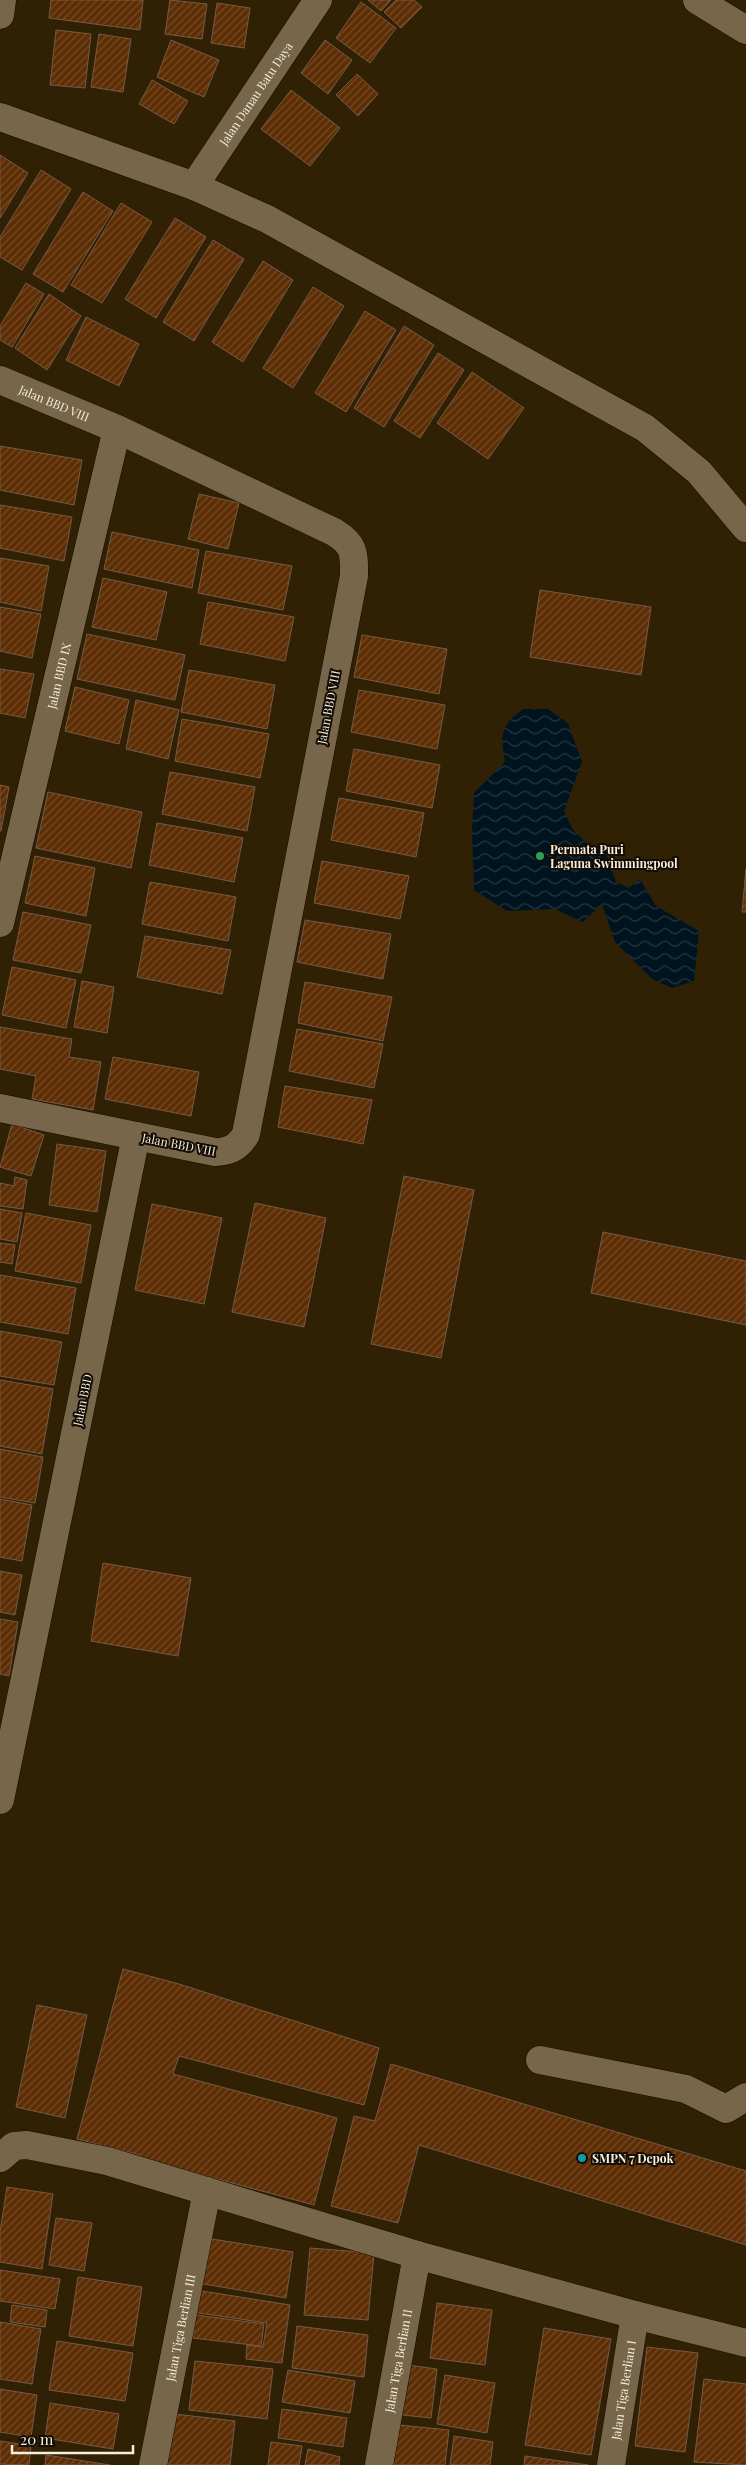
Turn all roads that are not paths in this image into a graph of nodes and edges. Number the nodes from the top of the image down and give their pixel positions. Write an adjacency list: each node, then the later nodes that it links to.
1 (2, 0): 4 (street)
2 (318, 0): 7 (street, Jalan Danau Batu Daya)
3 (697, 0): 5 (street)
4 (0, 15)
5 (746, 30)
6 (0, 117): 7 (street)
7 (194, 186): 10 (street)
8 (0, 380): 9 (street, Jalan BBD VIII)
9 (117, 429): 11 (street, Jalan BBD IX); 13 (street, Jalan BBD VIII)
10 (746, 528)
11 (0, 923)
12 (0, 1108): 13 (street)
13 (136, 1136): 14 (street, Jalan BBD)
14 (4, 1756): 15 (street, Jalan BBD)
15 (0, 1800)
16 (540, 2060): 17 (street)
17 (746, 2097)
18 (2, 2156): 19 (street)
19 (207, 2192): 20 (street); 23 (street, Jalan Tiga Berlian III)
20 (417, 2255): 21 (street); 24 (street, Jalan Tiga Berlian II)
21 (635, 2315): 22 (street); 25 (street, Jalan Tiga Berlian I)
22 (746, 2343)
23 (153, 2465)
24 (379, 2465)
25 (611, 2465)

